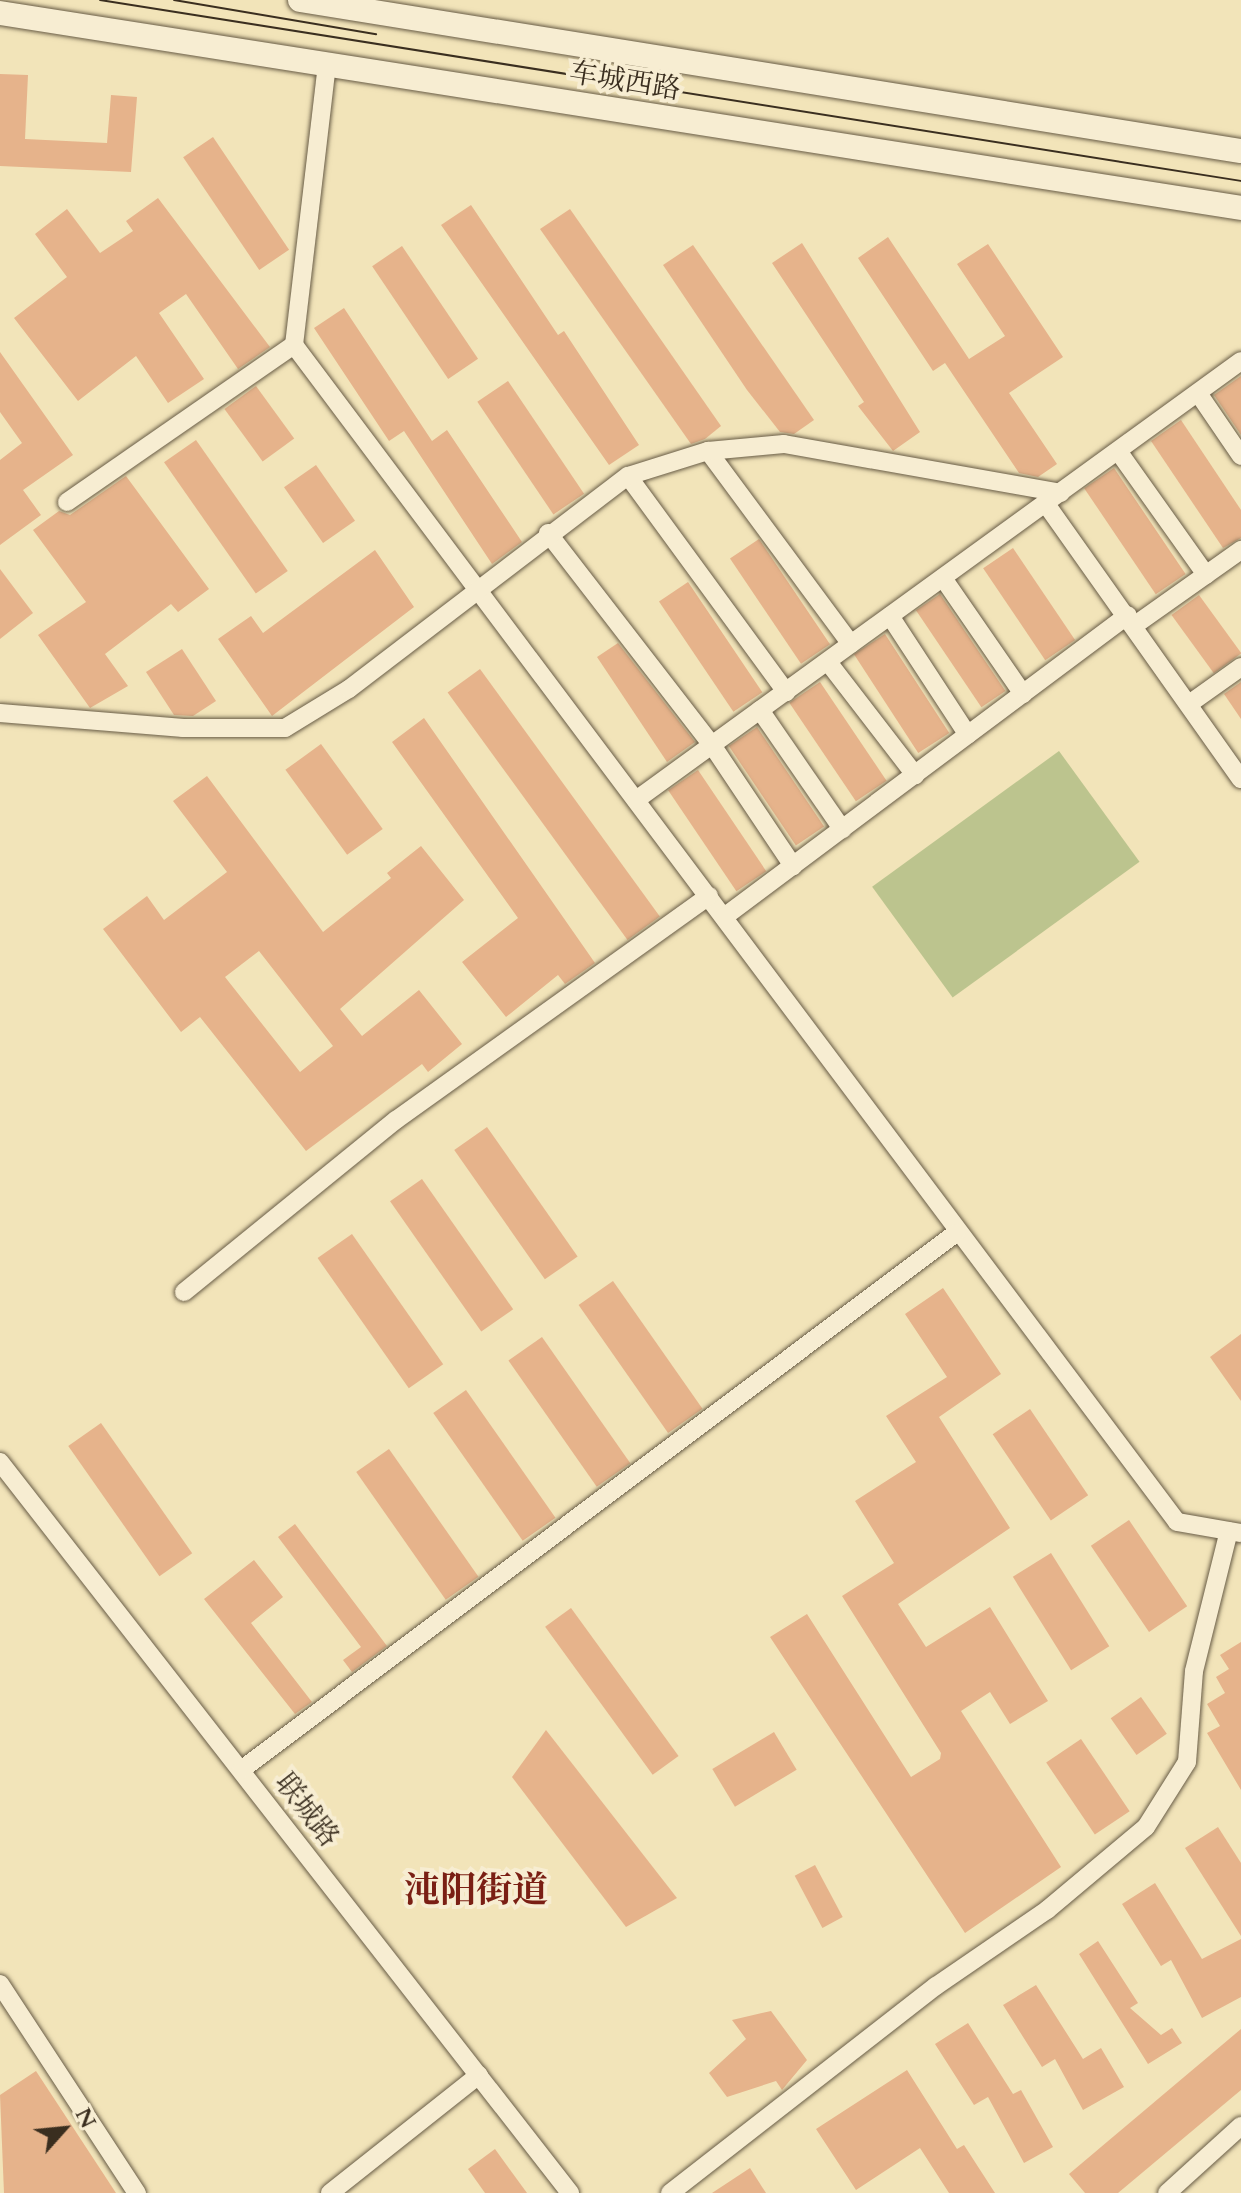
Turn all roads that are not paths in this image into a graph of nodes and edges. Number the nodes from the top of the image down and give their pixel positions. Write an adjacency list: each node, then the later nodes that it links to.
1 (300, 0): 4 (main road, 车城西路)
2 (0, 13): 3 (main road, 车城西路)
3 (327, 65): 5 (main road, 车城西路); 6 (street)
4 (1241, 151)
5 (1241, 208)
6 (294, 345): 14 (street); 19 (street)
7 (1241, 361): 8 (street)
8 (1198, 393): 10 (street); 11 (street)
9 (708, 451): 12 (street); 13 (street); 22 (street)
10 (1118, 451): 13 (street); 17 (street)
11 (1241, 456)
12 (628, 476): 15 (street); 25 (street)
13 (1054, 498): 18 (street); 21 (street)
14 (67, 502)
15 (548, 533): 19 (street); 31 (street)
16 (1241, 550): 17 (street)
17 (1206, 575): 21 (street)
18 (943, 578): 20 (street); 26 (street)
19 (478, 587): 29 (street); 34 (street)
20 (890, 616): 22 (street); 30 (street)
21 (1131, 620): 26 (street); 27 (street)
22 (851, 644): 23 (street)
23 (828, 662): 25 (street); 32 (street)
24 (1241, 667): 27 (street)
25 (786, 692): 28 (street)
26 (1023, 694): 30 (street)
27 (1189, 704): 33 (street)
28 (760, 710): 31 (street); 35 (street)
29 (0, 713)
30 (968, 735): 32 (street)
31 (712, 745): 34 (street); 36 (street)
32 (915, 775): 35 (street)
33 (1241, 779)
34 (636, 800): 37 (street)
35 (842, 829): 36 (street)
36 (793, 866): 38 (street)
37 (709, 896): 38 (street); 40 (street)
38 (724, 917): 39 (street)
39 (956, 1233): 42 (street); 43 (street)
40 (184, 1292)
41 (0, 1462): 43 (street, 联城路)
42 (1235, 1532): 50 (street)
43 (241, 1770): 45 (street, 联城路)
44 (0, 1984): 47 (street)
45 (479, 2075): 48 (street); 49 (street, 联城路)
46 (1241, 2126): 51 (street)
47 (137, 2193)
48 (330, 2193)
49 (570, 2193)
50 (670, 2193)
51 (1167, 2193)

